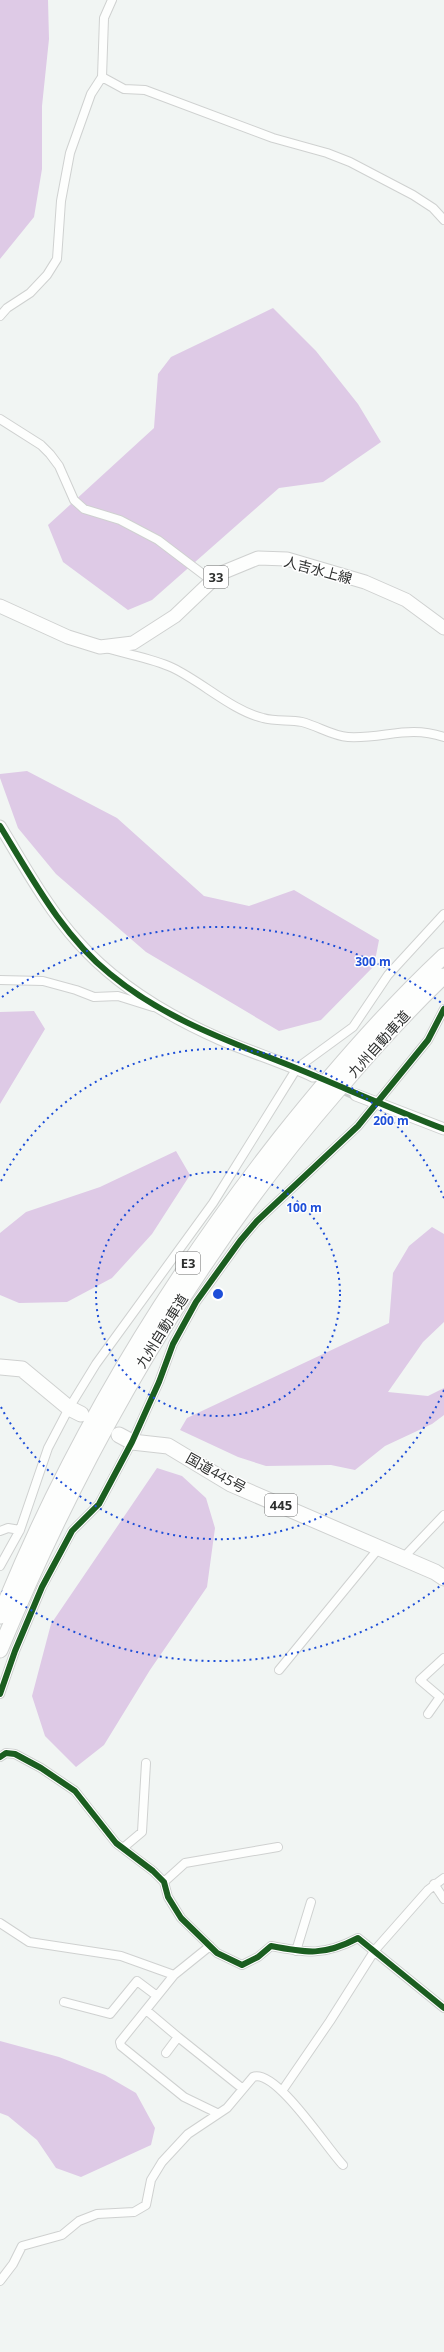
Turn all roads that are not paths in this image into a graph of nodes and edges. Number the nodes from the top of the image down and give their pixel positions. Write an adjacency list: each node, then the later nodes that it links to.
1 (112, 0): 2 (street)
2 (102, 77): 3 (street); 4 (street)
3 (444, 220)
4 (0, 316)
5 (0, 419): 6 (street)
6 (212, 581): 8 (main road, 人吉水上線 / 33); 9 (main road, 人吉水上線 / 33)
7 (0, 606): 9 (main road, 人吉水上線 / 33)
8 (444, 628)
9 (100, 646): 10 (street)
10 (444, 737)
11 (0, 826): 17 (street)
12 (444, 914): 18 (street)
13 (444, 956): 33 (highway, 九州自動車道 / E3)
14 (444, 976): 34 (highway, 九州自動車道 / E3)
15 (0, 980): 17 (street)
16 (444, 1009): 21 (street)
17 (163, 1010): 18 (street)
18 (297, 1068): 19 (street); 24 (street)
19 (313, 1076)
20 (356, 1094): 21 (street)
21 (376, 1103): 22 (street); 25 (street)
22 (444, 1129)
23 (0, 1367): 24 (highway)
24 (75, 1411): 27 (street)
25 (125, 1438): 29 (highway, 国道445号 / 445); 37 (street)
26 (444, 1515): 30 (street)
27 (20, 1530): 28 (street); 31 (street)
28 (0, 1531)
29 (379, 1548): 30 (highway, 国道445号 / 445); 36 (street)
30 (403, 1558): 32 (highway, 国道445号 / 445)
31 (0, 1566)
32 (444, 1578)
33 (0, 1616)
34 (0, 1650)
35 (444, 1658): 38 (street)
36 (279, 1670)
37 (0, 1694)
38 (428, 1714)
39 (0, 1757): 42 (street)
40 (146, 1763): 42 (street)
41 (278, 1847): 44 (street)
42 (123, 1848): 44 (street)
43 (444, 1878): 45 (street)
44 (164, 1882): 49 (street)
45 (434, 1884): 46 (street); 50 (street)
46 (444, 1899)
47 (311, 1902): 51 (street)
48 (0, 1923): 52 (street)
49 (210, 1946): 51 (street); 52 (street)
50 (375, 1950): 51 (street); 55 (street); 60 (street)
51 (296, 1951)
52 (174, 1975): 53 (street)
53 (157, 1996): 54 (street); 56 (street)
54 (64, 2002)
55 (444, 2008)
56 (146, 2010): 57 (street); 61 (street)
57 (178, 2037): 58 (street); 59 (street)
58 (166, 2053)
59 (243, 2089): 60 (street); 61 (street)
60 (282, 2091): 62 (street)
61 (217, 2114): 63 (street)
62 (343, 2165)
63 (0, 2281)

